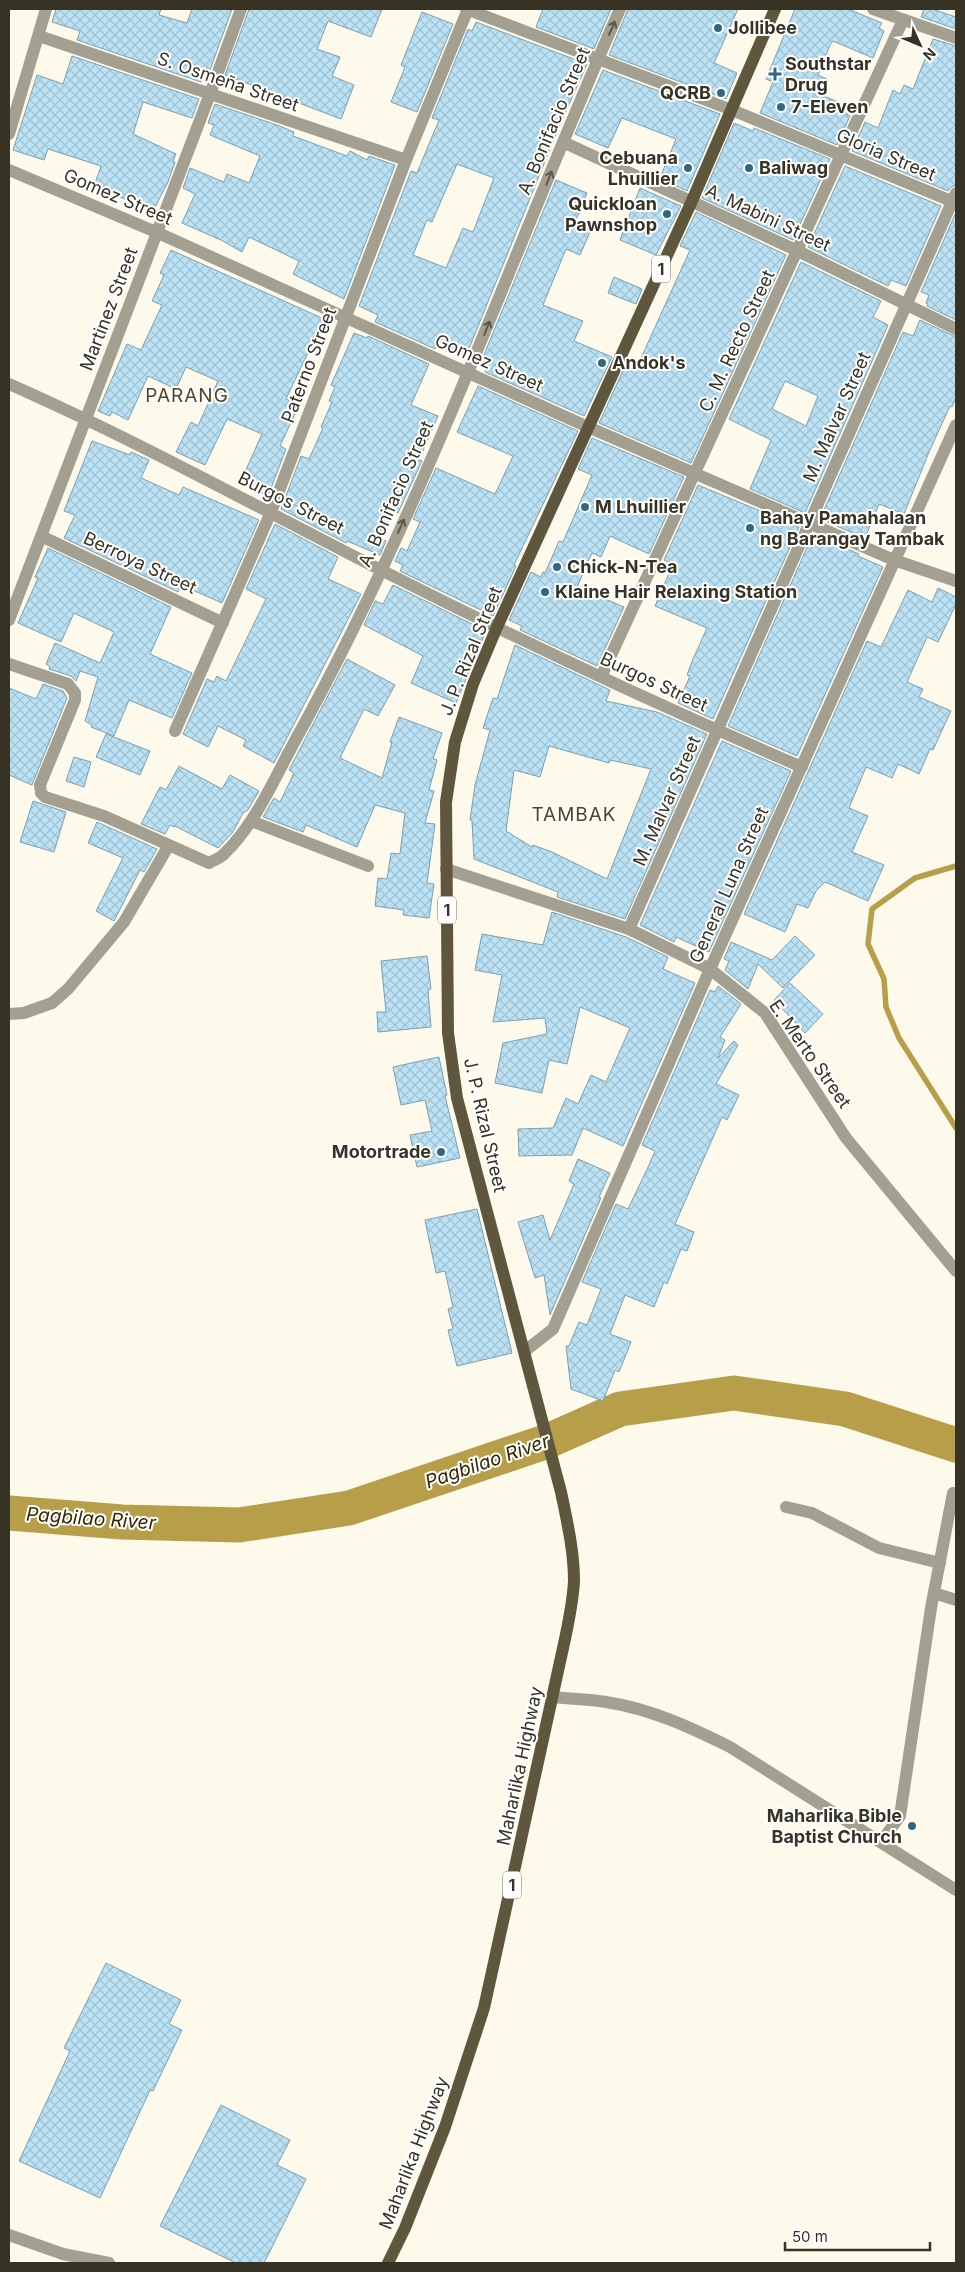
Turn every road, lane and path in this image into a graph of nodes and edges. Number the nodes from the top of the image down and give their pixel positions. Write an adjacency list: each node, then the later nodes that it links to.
1 (46, 9): 8 (street)
2 (241, 9): 11 (street, Martinez Street)
3 (467, 9): 10 (street, Gloria Street); 16 (street, Paterno Street)
4 (620, 9): 10 (street, A. Bonifacio Street, one-way to 4)
5 (775, 9): 12 (main road, J. P. Rizal Street / 1)
6 (873, 9): 7 (street)
7 (902, 20): 9 (street); 15 (street, C. M. Recto Street)
8 (38, 36): 11 (street, S. Osmeña Street); 13 (street)
9 (956, 38)
10 (599, 58): 12 (street, Gloria Street); 14 (street, A. Bonifacio Street)
11 (210, 94): 16 (street, S. Osmeña Street); 20 (street, Martinez Street)
12 (732, 110): 15 (street, Gloria Street); 19 (main road, J. P. Rizal Street / 1)
13 (9, 134)
14 (564, 142): 19 (street, A. Mabini Street); 25 (street, A. Bonifacio Street, one-way to 14)
15 (840, 154): 18 (street, Gloria Street); 21 (street, C. M. Recto Street)
16 (406, 160): 23 (street, Paterno Street)
17 (9, 170): 20 (street, Gomez Street)
18 (955, 199): 22 (street, M. Malvar Street)
19 (691, 203): 21 (street, A. Mabini Street); 29 (main road, J. P. Rizal Street / 1)
20 (156, 232): 23 (street, Gomez Street); 27 (street, Martinez Street)
21 (798, 251): 22 (street, A. Mabini Street); 30 (street, C. M. Recto Street)
22 (908, 304): 24 (street, A. Mabini Street); 32 (street, M. Malvar Street)
23 (346, 317): 25 (street, Gomez Street); 31 (street, Paterno Street)
24 (956, 329)
25 (468, 373): 29 (street, Gomez Street); 35 (street, A. Bonifacio Street, one-way to 25)
26 (9, 384): 27 (street, Burgos Street)
27 (86, 418): 31 (street, Burgos Street); 33 (street, Martinez Street)
28 (956, 425): 34 (street, General Luna Street)
29 (588, 427): 30 (street, Gomez Street); 39 (main road, J. P. Rizal Street / 1)
30 (695, 472): 32 (street, Gomez Street); 41 (street, C. M. Recto Street)
31 (271, 512): 35 (street, Burgos Street); 38 (street, Paterno Street)
32 (809, 521): 34 (street, Gomez Street); 43 (street, M. Malvar Street)
33 (41, 536): 37 (street, Martinez Street); 38 (street, Berroya Street)
34 (894, 560): 36 (street, Gomez Street); 44 (street, General Luna Street)
35 (382, 570): 39 (street, Burgos Street); 45 (street, A. Bonifacio Street)
36 (956, 581)
37 (9, 620)
38 (223, 622): 42 (street, Paterno Street)
39 (497, 627): 41 (street, Burgos Street); 48 (main road, J. P. Rizal Street / 1)
40 (9, 664): 46 (street, A. Bonifacio Street)
41 (601, 677): 43 (street, Burgos Street)
42 (175, 731)
43 (718, 731): 44 (street, Burgos Street); 49 (street, M. Malvar Street)
44 (802, 767): 50 (street, General Luna Street)
45 (251, 820): 46 (street, A. Bonifacio Street); 47 (street)
46 (169, 845): 51 (street)
47 (368, 866)
48 (446, 869): 49 (street, E. Merto Street); 53 (main road, J. P. Rizal Street / 1)
49 (629, 929): 50 (street, E. Merto Street)
50 (710, 969): 52 (street, E. Merto Street); 53 (street, General Luna Street)
51 (9, 1014)
52 (956, 1271)
53 (525, 1351): 54 (main road, J. P. Rizal Street / 1)
54 (541, 1409): 60 (main road, Maharlika Highway / 1)
55 (953, 1493): 57 (street)
56 (786, 1507): 57 (street)
57 (940, 1563): 58 (street)
58 (934, 1593): 59 (street); 61 (street)
59 (956, 1600)
60 (552, 1698): 61 (street); 65 (main road, Maharlika Highway / 1)
61 (881, 1842): 62 (street)
62 (956, 1890)
63 (9, 2235): 64 (street)
64 (109, 2263)
65 (388, 2263)

